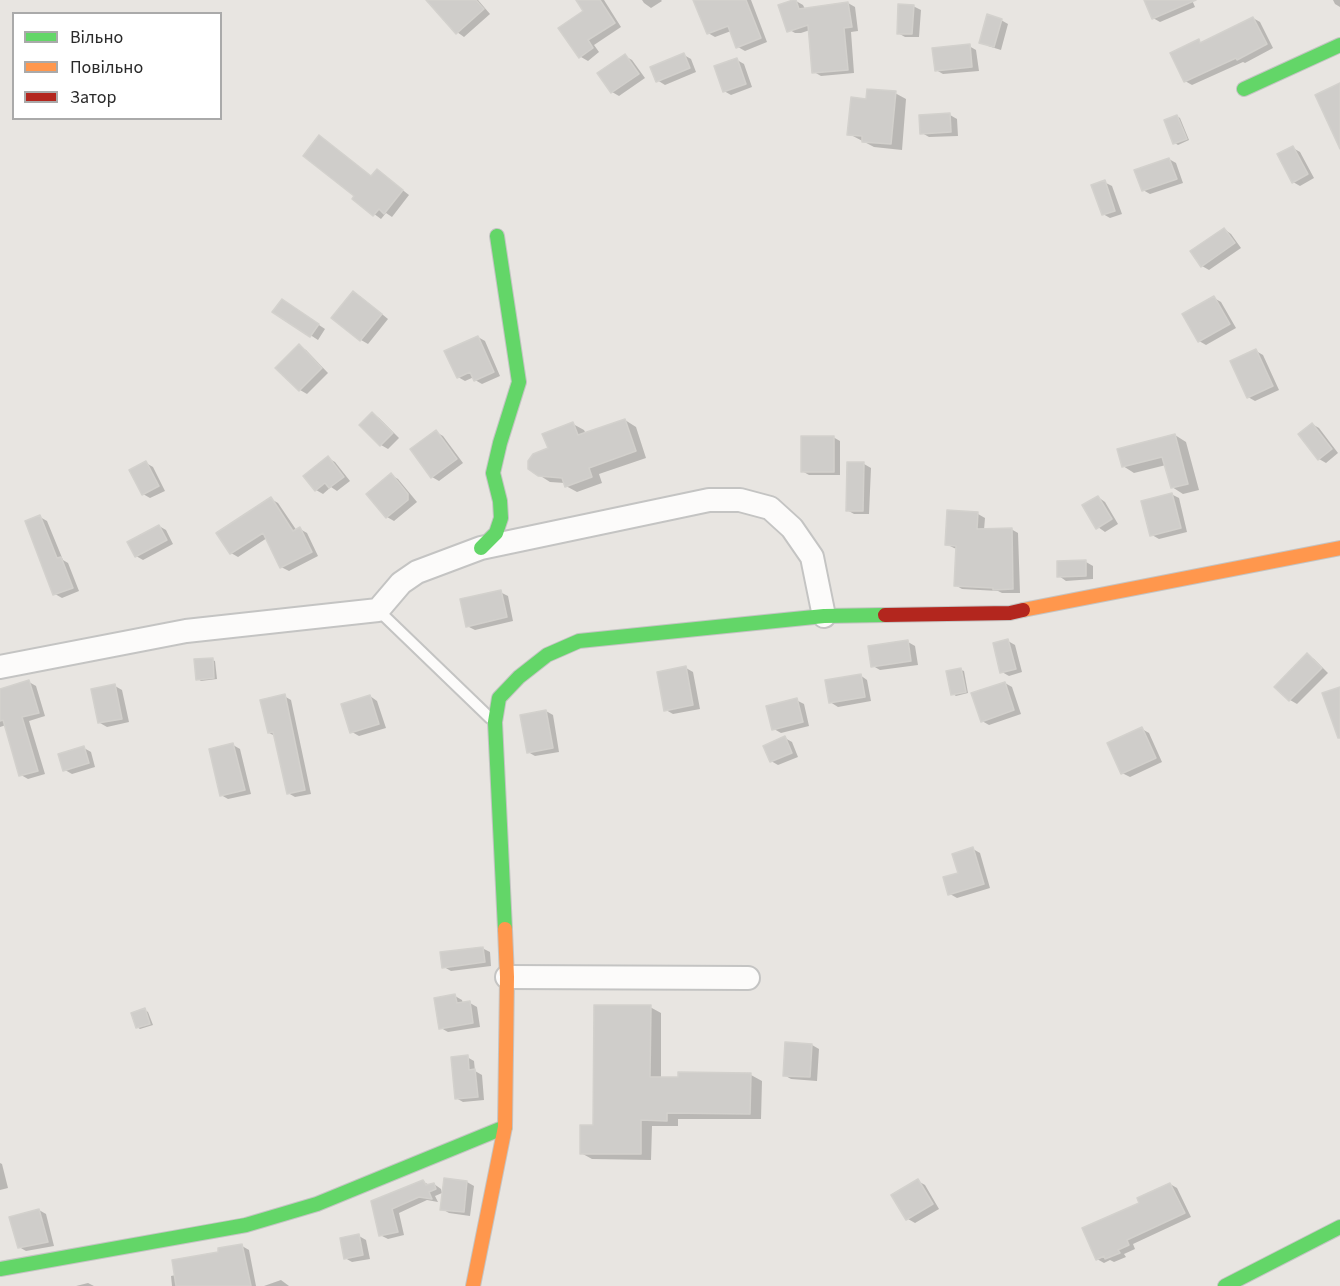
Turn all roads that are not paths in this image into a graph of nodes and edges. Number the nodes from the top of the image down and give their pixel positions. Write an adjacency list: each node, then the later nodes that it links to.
1 (1340, 45): 2 (street)
2 (1244, 89)
3 (497, 236): 4 (street)
4 (481, 548): 6 (street); 7 (street)
5 (1340, 548): 7 (street)
6 (378, 610): 8 (street); 9 (lane)
7 (824, 616): 9 (street)
8 (0, 668)
9 (495, 722): 10 (street)
10 (507, 977): 11 (street); 12 (street)
11 (748, 978)
12 (505, 1127): 14 (street); 15 (street)
13 (1340, 1227): 16 (street)
14 (0, 1269)
15 (473, 1286)
16 (1225, 1286)

